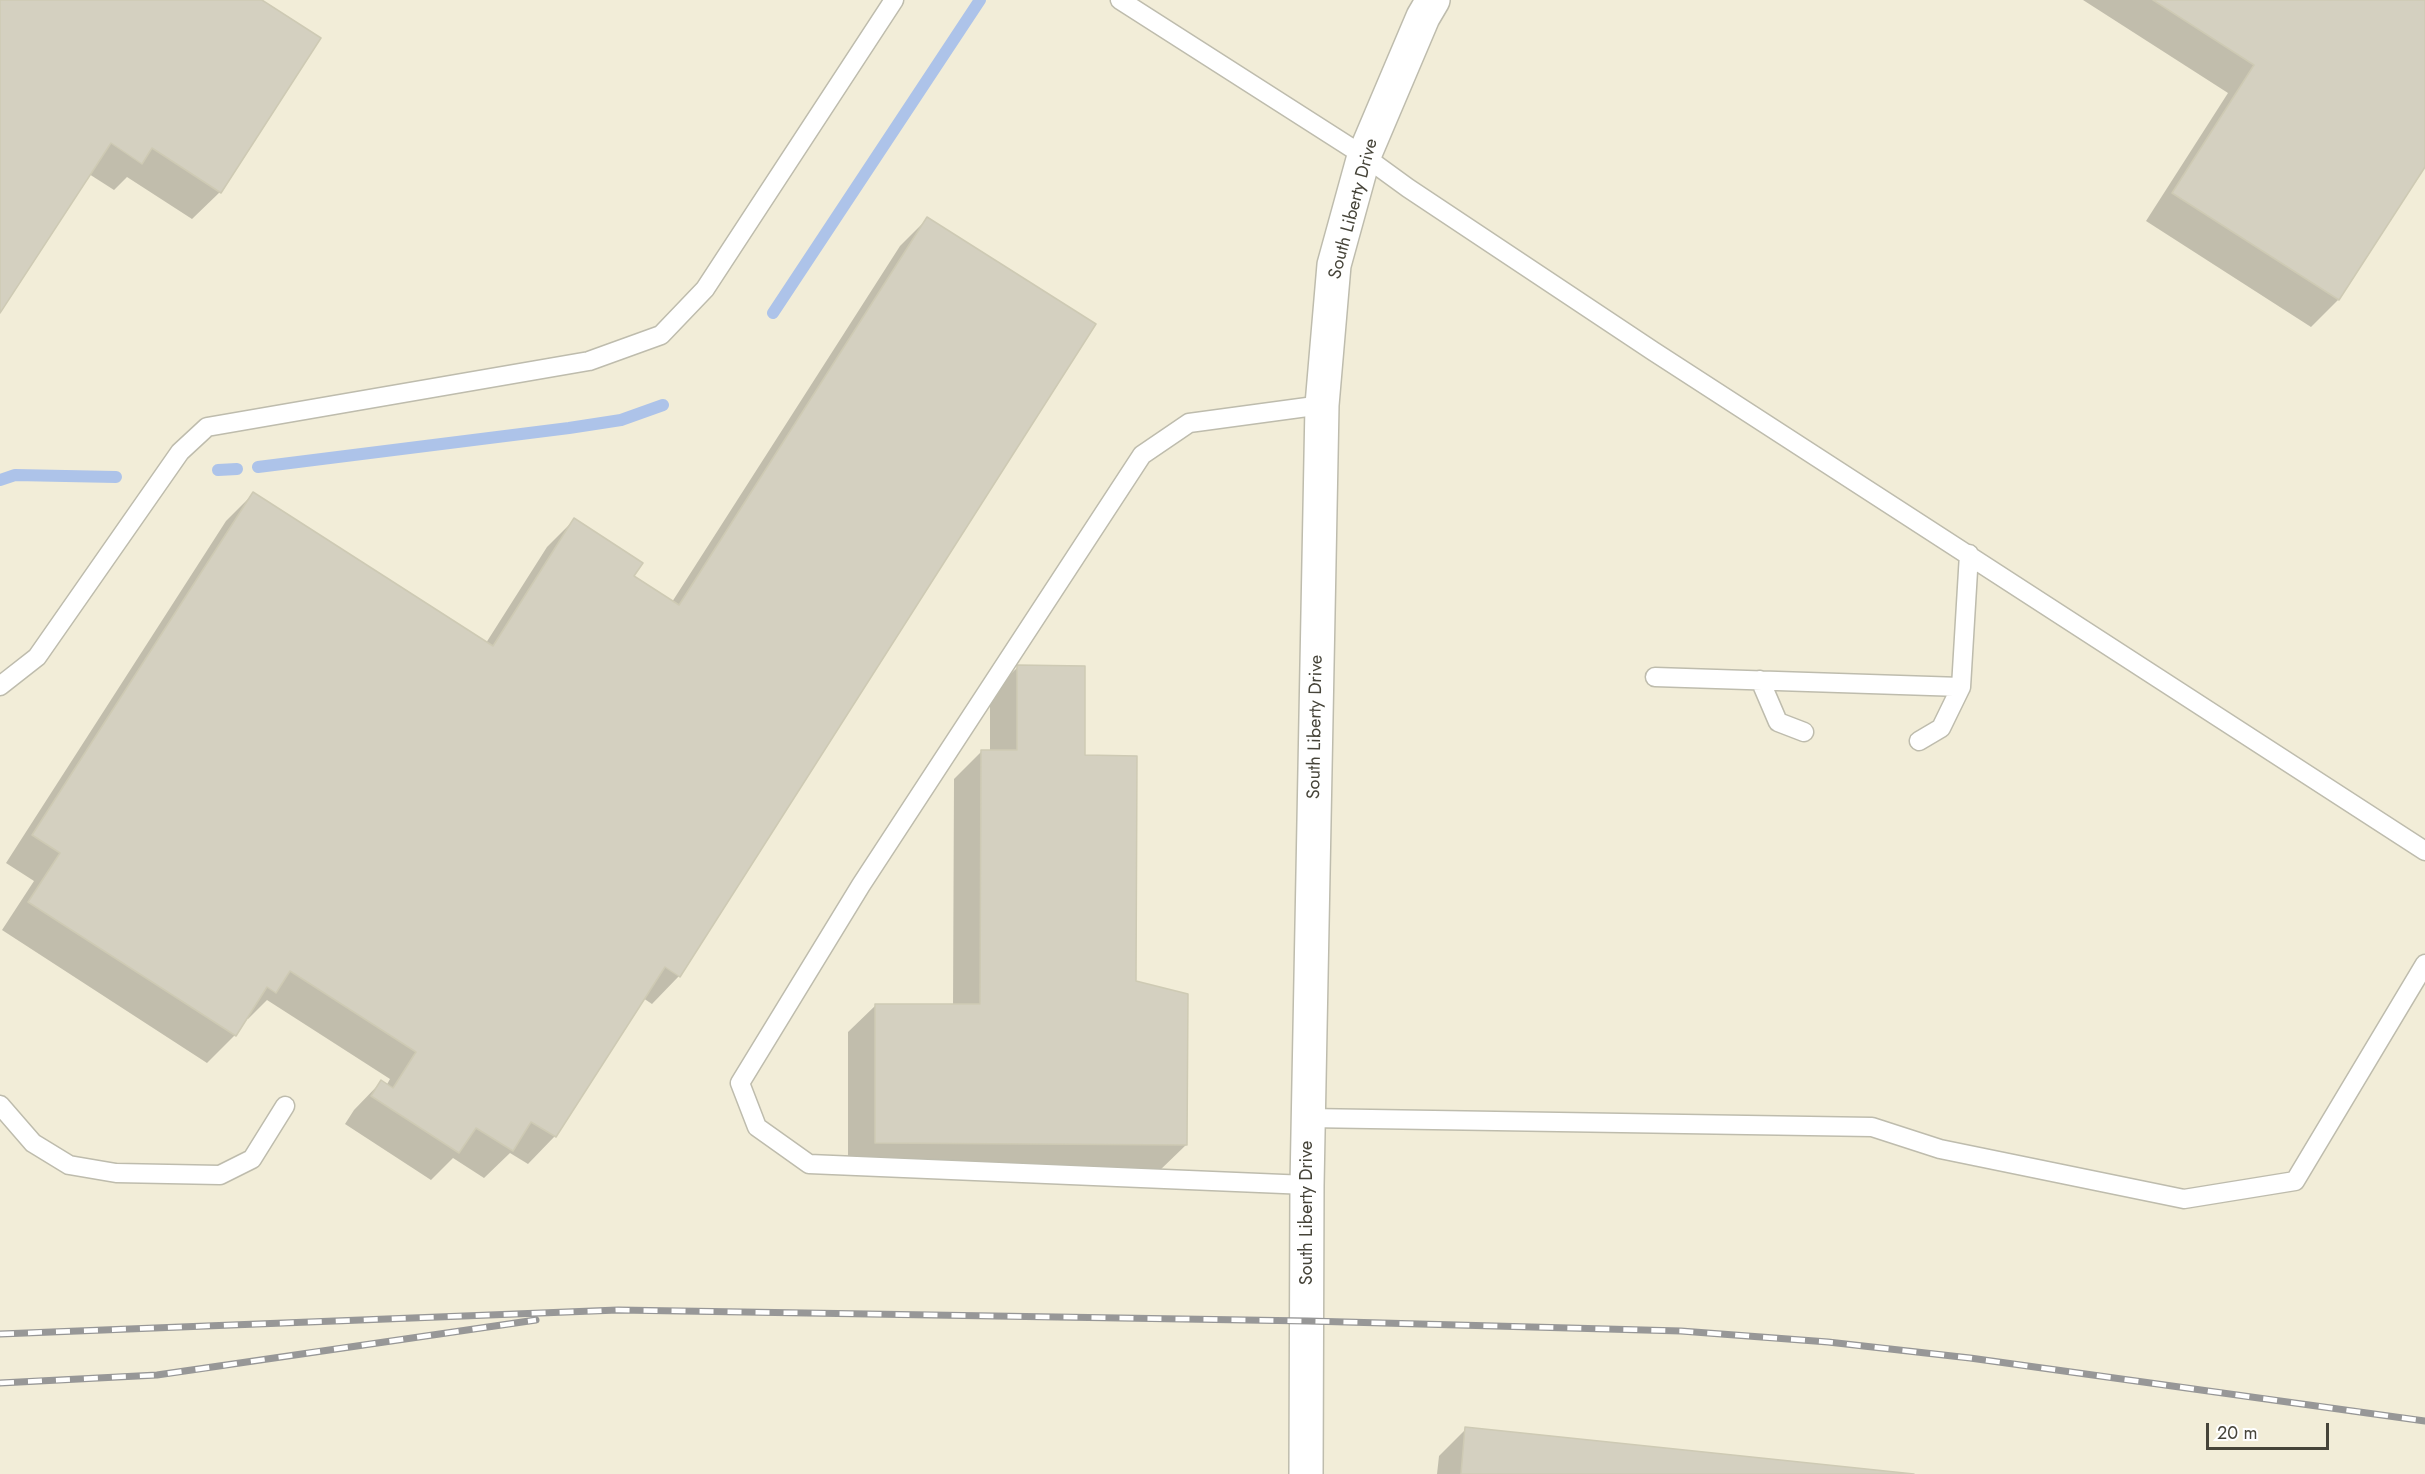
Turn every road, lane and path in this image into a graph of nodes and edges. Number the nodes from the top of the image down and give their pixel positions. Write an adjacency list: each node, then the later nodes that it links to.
1 (894, 0): 9 (lane)
2 (1120, 0): 4 (lane)
3 (1433, 0): 4 (street, South Liberty Drive)
4 (1364, 156): 5 (street, South Liberty Drive); 6 (lane)
5 (1322, 405): 17 (street, South Liberty Drive); 18 (lane)
6 (1969, 555): 10 (lane); 13 (lane)
7 (1654, 677): 8 (lane)
8 (1760, 680): 10 (lane); 11 (lane)
9 (0, 686)
10 (1961, 687): 12 (lane)
11 (1804, 732)
12 (1919, 741)
13 (2425, 850)
14 (2425, 964): 17 (lane)
15 (0, 1105): 16 (lane)
16 (285, 1106)
17 (1308, 1118): 18 (street, South Liberty Drive)
18 (1307, 1185): 19 (street, South Liberty Drive)
19 (1306, 1474)

